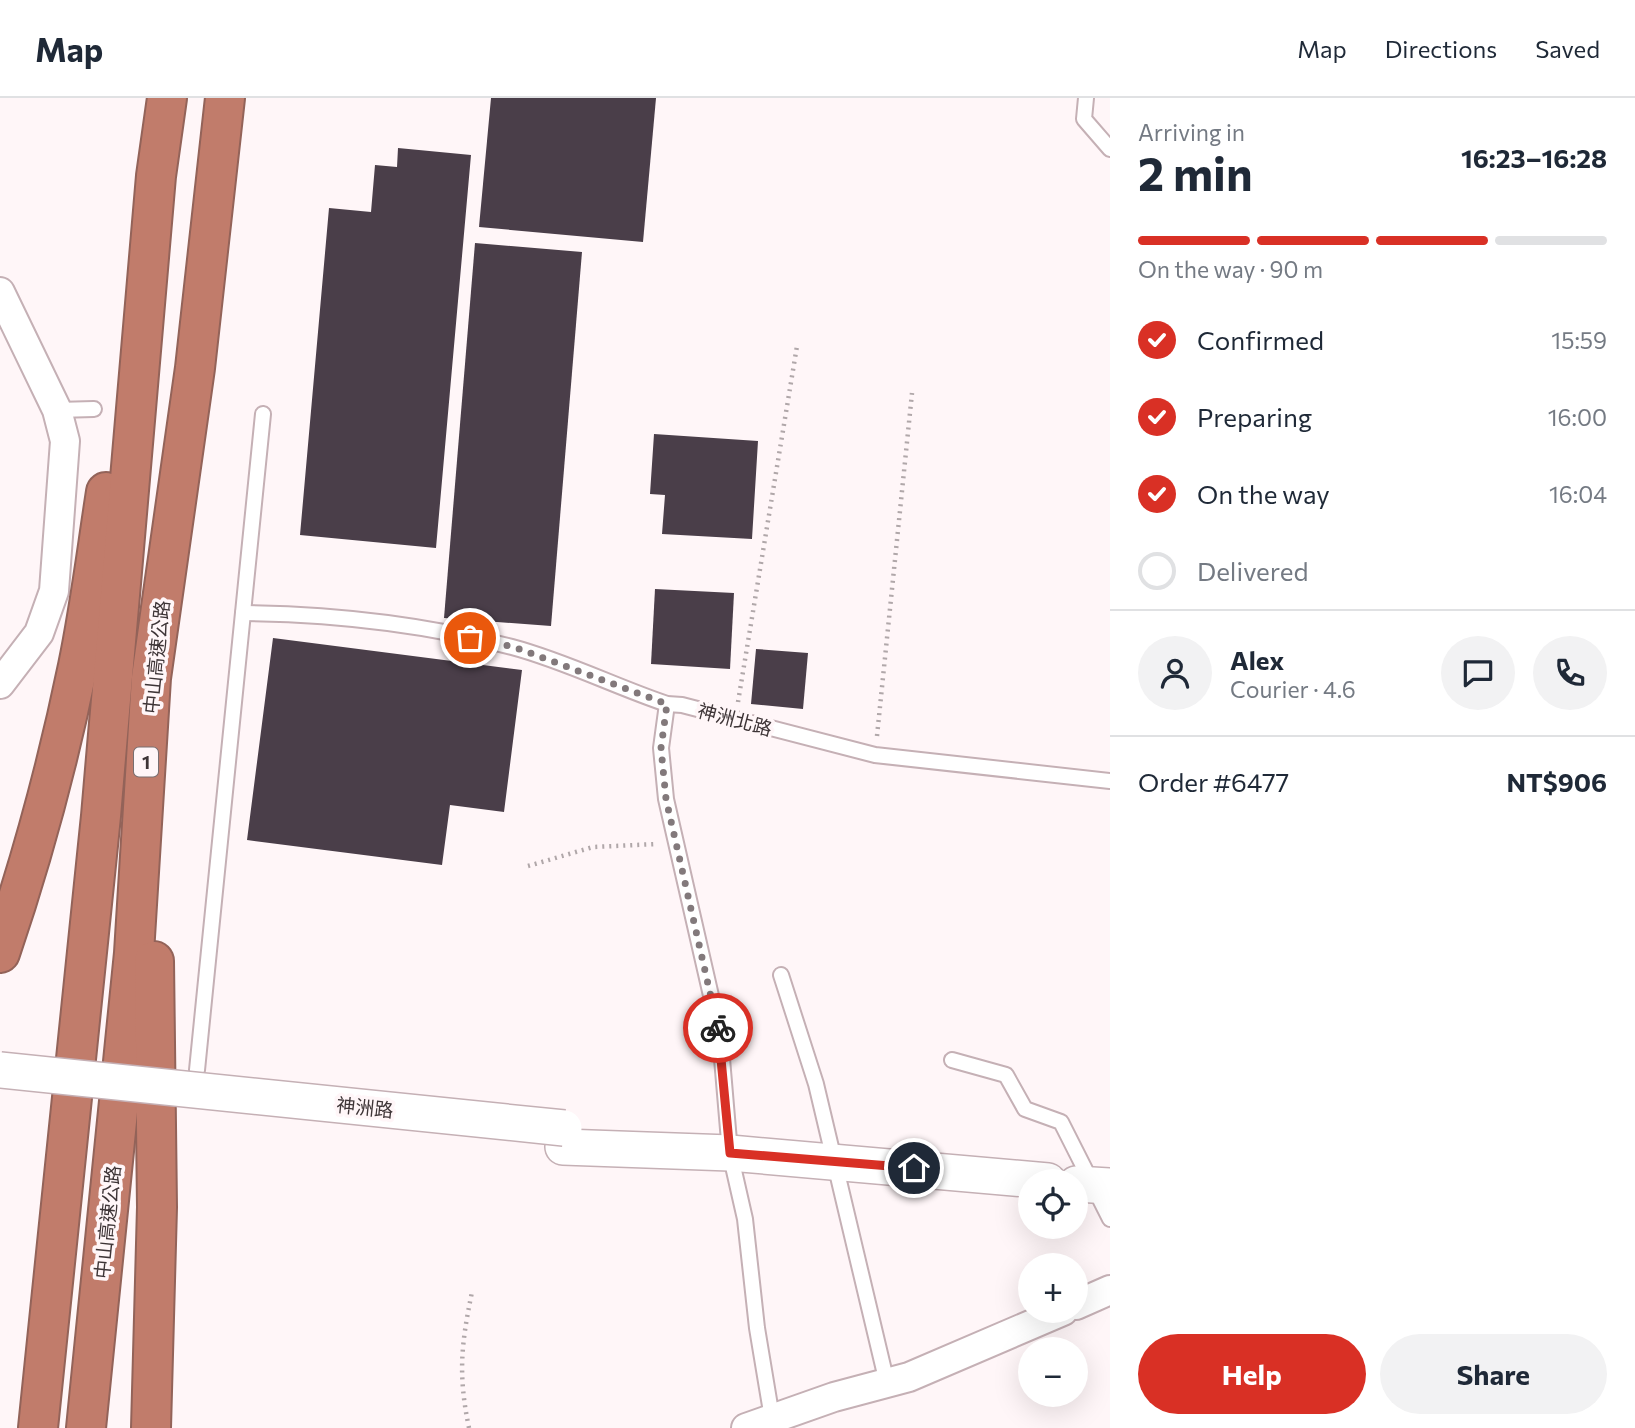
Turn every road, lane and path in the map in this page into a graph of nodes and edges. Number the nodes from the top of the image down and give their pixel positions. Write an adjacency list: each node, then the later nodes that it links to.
1 (167, 98): 5 (highway, 中山高速公路 / 1)
2 (225, 98): 13 (highway, 中山高速公路 / 1)
3 (1086, 98): 4 (lane)
4 (1110, 149)
5 (156, 176): 21 (highway); 39 (highway, 中山高速公路 / 1)
6 (0, 292): 10 (street)
7 (797, 346): 16 (path)
8 (912, 393): 17 (path)
9 (94, 409): 10 (lane)
10 (57, 411): 14 (street)
11 (263, 414): 12 (lane)
12 (243, 612): 15 (lane, 神洲北路); 25 (lane)
13 (151, 678): 40 (highway, 中山高速公路 / 1); 41 (highway)
14 (0, 684)
15 (667, 704): 16 (lane, 神洲北路); 19 (lane)
16 (735, 720): 17 (lane, 神洲北路)
17 (875, 755): 18 (lane, 神洲北路)
18 (1110, 782)
19 (676, 844): 20 (path); 28 (lane)
20 (528, 866)
21 (0, 953)
22 (781, 975): 29 (lane)
23 (952, 1060): 31 (lane)
24 (0, 1070): 27 (street, 神洲路, bridge)
25 (197, 1070)
26 (0, 1089): 27 (street, 神洲路)
27 (563, 1138): 28 (street, 神洲路)
28 (730, 1153): 29 (street, 神洲路); 38 (lane)
29 (833, 1161): 30 (street, 神洲路); 37 (lane)
30 (1018, 1178)
31 (1093, 1185): 32 (lane)
32 (1110, 1219)
33 (1110, 1290): 35 (street)
34 (472, 1292): 42 (path)
35 (1088, 1300)
36 (1035, 1323): 37 (street)
37 (887, 1383): 38 (street)
38 (764, 1425)
39 (38, 1428)
40 (86, 1428)
41 (151, 1428)
42 (468, 1428)

